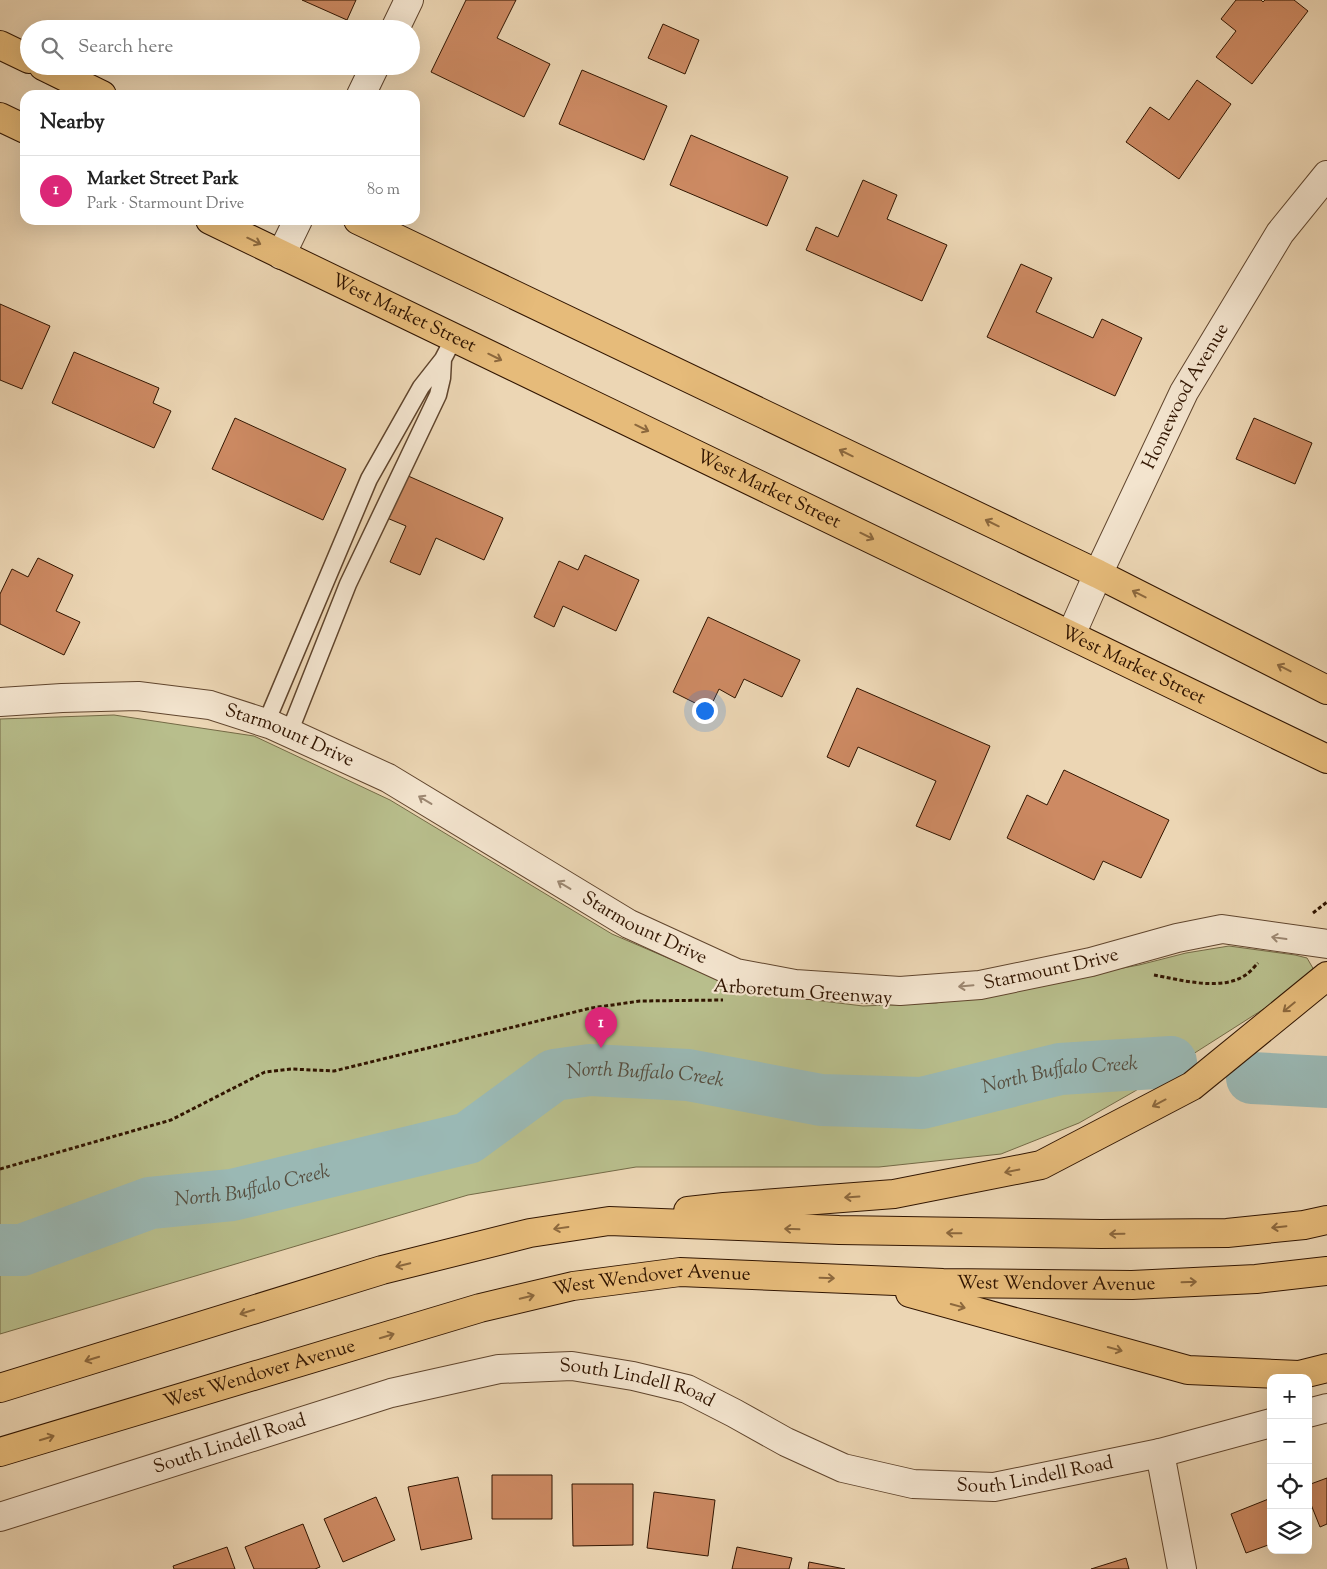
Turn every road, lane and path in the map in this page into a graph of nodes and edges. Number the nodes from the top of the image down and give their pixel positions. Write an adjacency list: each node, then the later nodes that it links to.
1 (409, 0): 2 (street)
2 (399, 20)
3 (0, 45): 4 (main road)
4 (20, 55)
5 (61, 75): 7 (main road)
6 (371, 75): 8 (street)
7 (92, 90)
8 (364, 90)
9 (0, 117): 10 (main road)
10 (20, 127)
11 (1327, 175): 17 (street, Homewood Avenue)
12 (220, 225): 15 (main road, West Market Street, one-way to 15)
13 (296, 225): 15 (street)
14 (368, 225): 17 (main road, one-way to 14)
15 (281, 254): 16 (main road, West Market Street)
16 (449, 348): 18 (main road, West Market Street, one-way to 18); 21 (lane); 21 (lane)
17 (1098, 574): 18 (street, Homewood Avenue); 19 (main road, one-way to 17)
18 (1071, 634): 22 (main road, West Market Street)
19 (1327, 690)
20 (0, 702): 21 (street, Starmount Drive)
21 (278, 728): 24 (street, Starmount Drive, one-way to 21)
22 (1327, 759)
23 (1327, 902): 24 (path)
24 (1282, 939): 25 (street, Starmount Drive); 26 (path)
25 (1327, 944)
26 (1147, 975)
27 (1327, 976): 31 (main road, one-way to 31)
28 (723, 1000): 29 (path, Arboretum Greenway)
29 (0, 1169)
30 (1327, 1220): 31 (main road, one-way to 31)
31 (609, 1221): 35 (main road, one-way to 35)
32 (1327, 1271): 33 (main road, West Wendover Avenue, one-way to 32)
33 (860, 1279): 34 (main road, one-way to 34); 39 (main road, West Wendover Avenue, one-way to 33)
34 (1327, 1368)
35 (0, 1388)
36 (1327, 1408): 37 (street)
37 (1312, 1413)
38 (1267, 1425): 40 (street, South Lindell Road)
39 (0, 1452)
40 (1160, 1453): 41 (street, South Lindell Road); 42 (street)
41 (0, 1518)
42 (1182, 1569)

